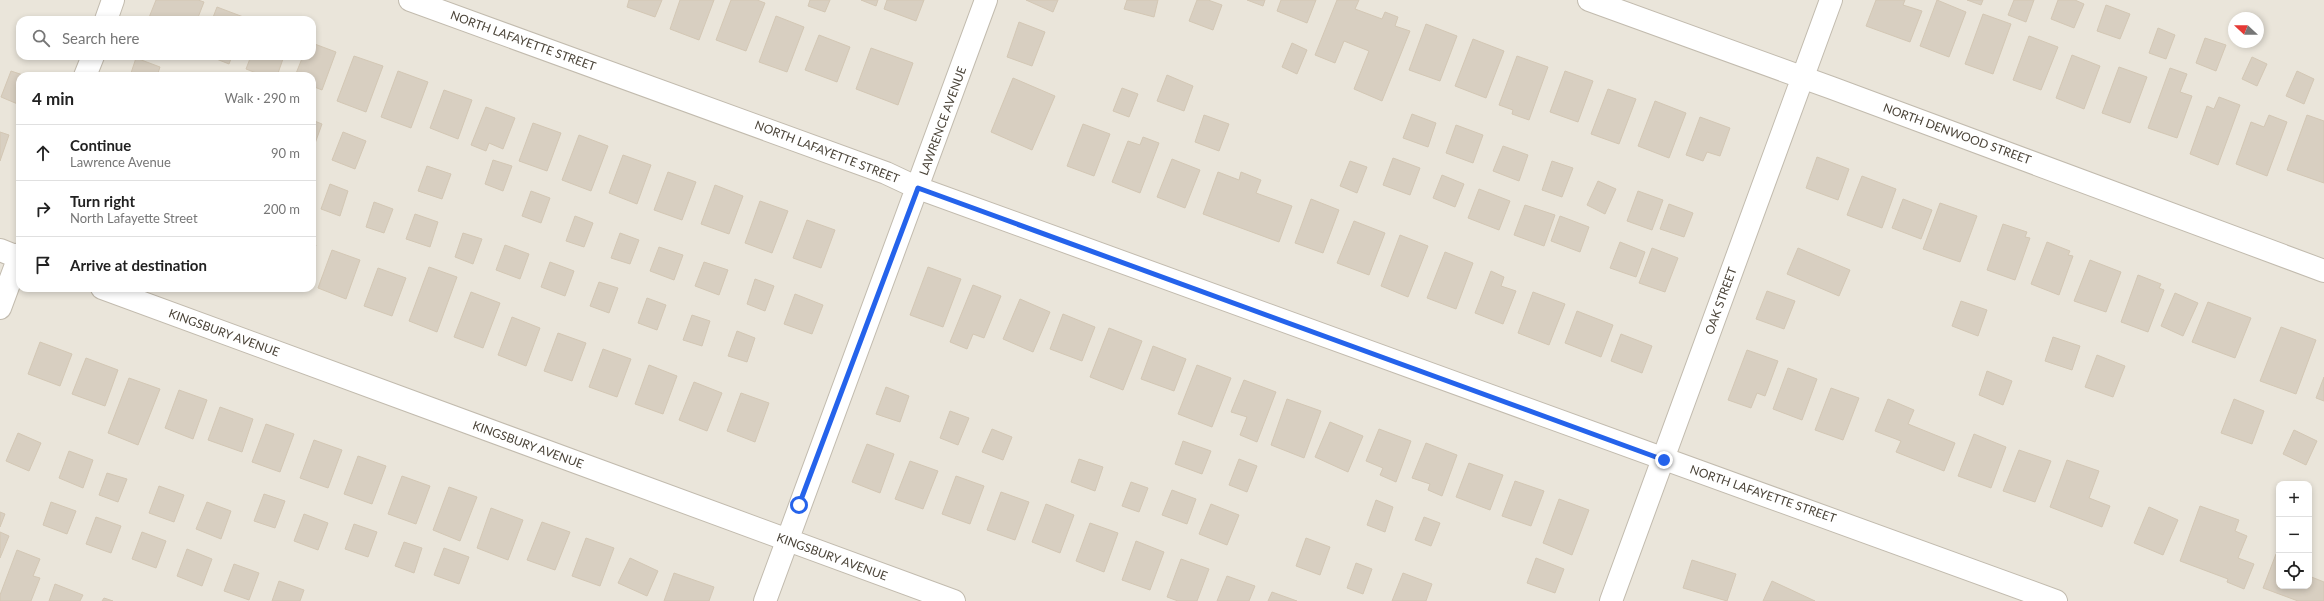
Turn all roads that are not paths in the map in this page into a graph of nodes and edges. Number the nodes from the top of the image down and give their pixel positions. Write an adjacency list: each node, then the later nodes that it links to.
1 (113, 0): 6 (street)
2 (410, 0): 10 (street, NORTH LAFAYETTE STREET)
3 (986, 0): 10 (street, LAWRENCE AVENUE)
4 (1589, 0): 9 (street, NORTH DENWOOD STREET)
5 (1831, 0): 9 (street, OAK STREET)
6 (107, 16)
7 (91, 60): 8 (street)
8 (87, 72)
9 (1802, 77): 12 (street, NORTH DENWOOD STREET); 15 (street, OAK STREET)
10 (918, 188): 15 (street, NORTH LAFAYETTE STREET); 16 (street, LAWRENCE AVENUE)
11 (15, 255): 14 (street)
12 (2324, 271)
13 (113, 292): 16 (street, KINGSBURY AVENUE)
14 (0, 308)
15 (1664, 460): 19 (street, OAK STREET); 20 (street, NORTH LAFAYETTE STREET)
16 (787, 540): 17 (street, LAWRENCE AVENUE); 18 (street, KINGSBURY AVENUE)
17 (765, 601)
18 (954, 601)
19 (1611, 601)
20 (2056, 601)

